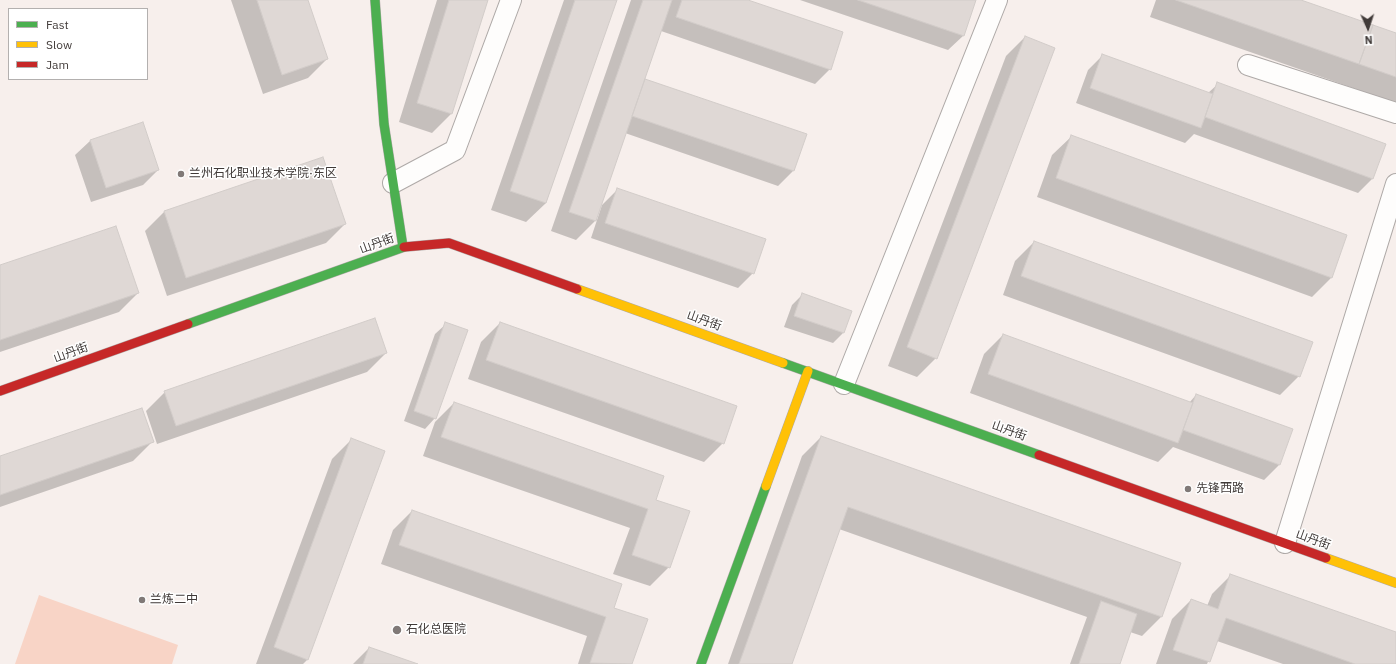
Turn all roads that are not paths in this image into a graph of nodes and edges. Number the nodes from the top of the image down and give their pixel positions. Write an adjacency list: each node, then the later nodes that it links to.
1 (375, 0): 6 (street)
2 (511, 0): 6 (street)
3 (997, 0): 10 (street)
4 (1248, 65): 5 (street)
5 (1396, 113)
6 (393, 183): 8 (street)
7 (1396, 184): 12 (street)
8 (403, 248): 9 (street, 山丹街); 11 (street, 山丹街)
9 (808, 372): 10 (street, 山丹街); 14 (street)
10 (844, 384): 12 (street, 山丹街)
11 (0, 391)
12 (1285, 543): 13 (street, 山丹街)
13 (1396, 583)
14 (702, 664)

